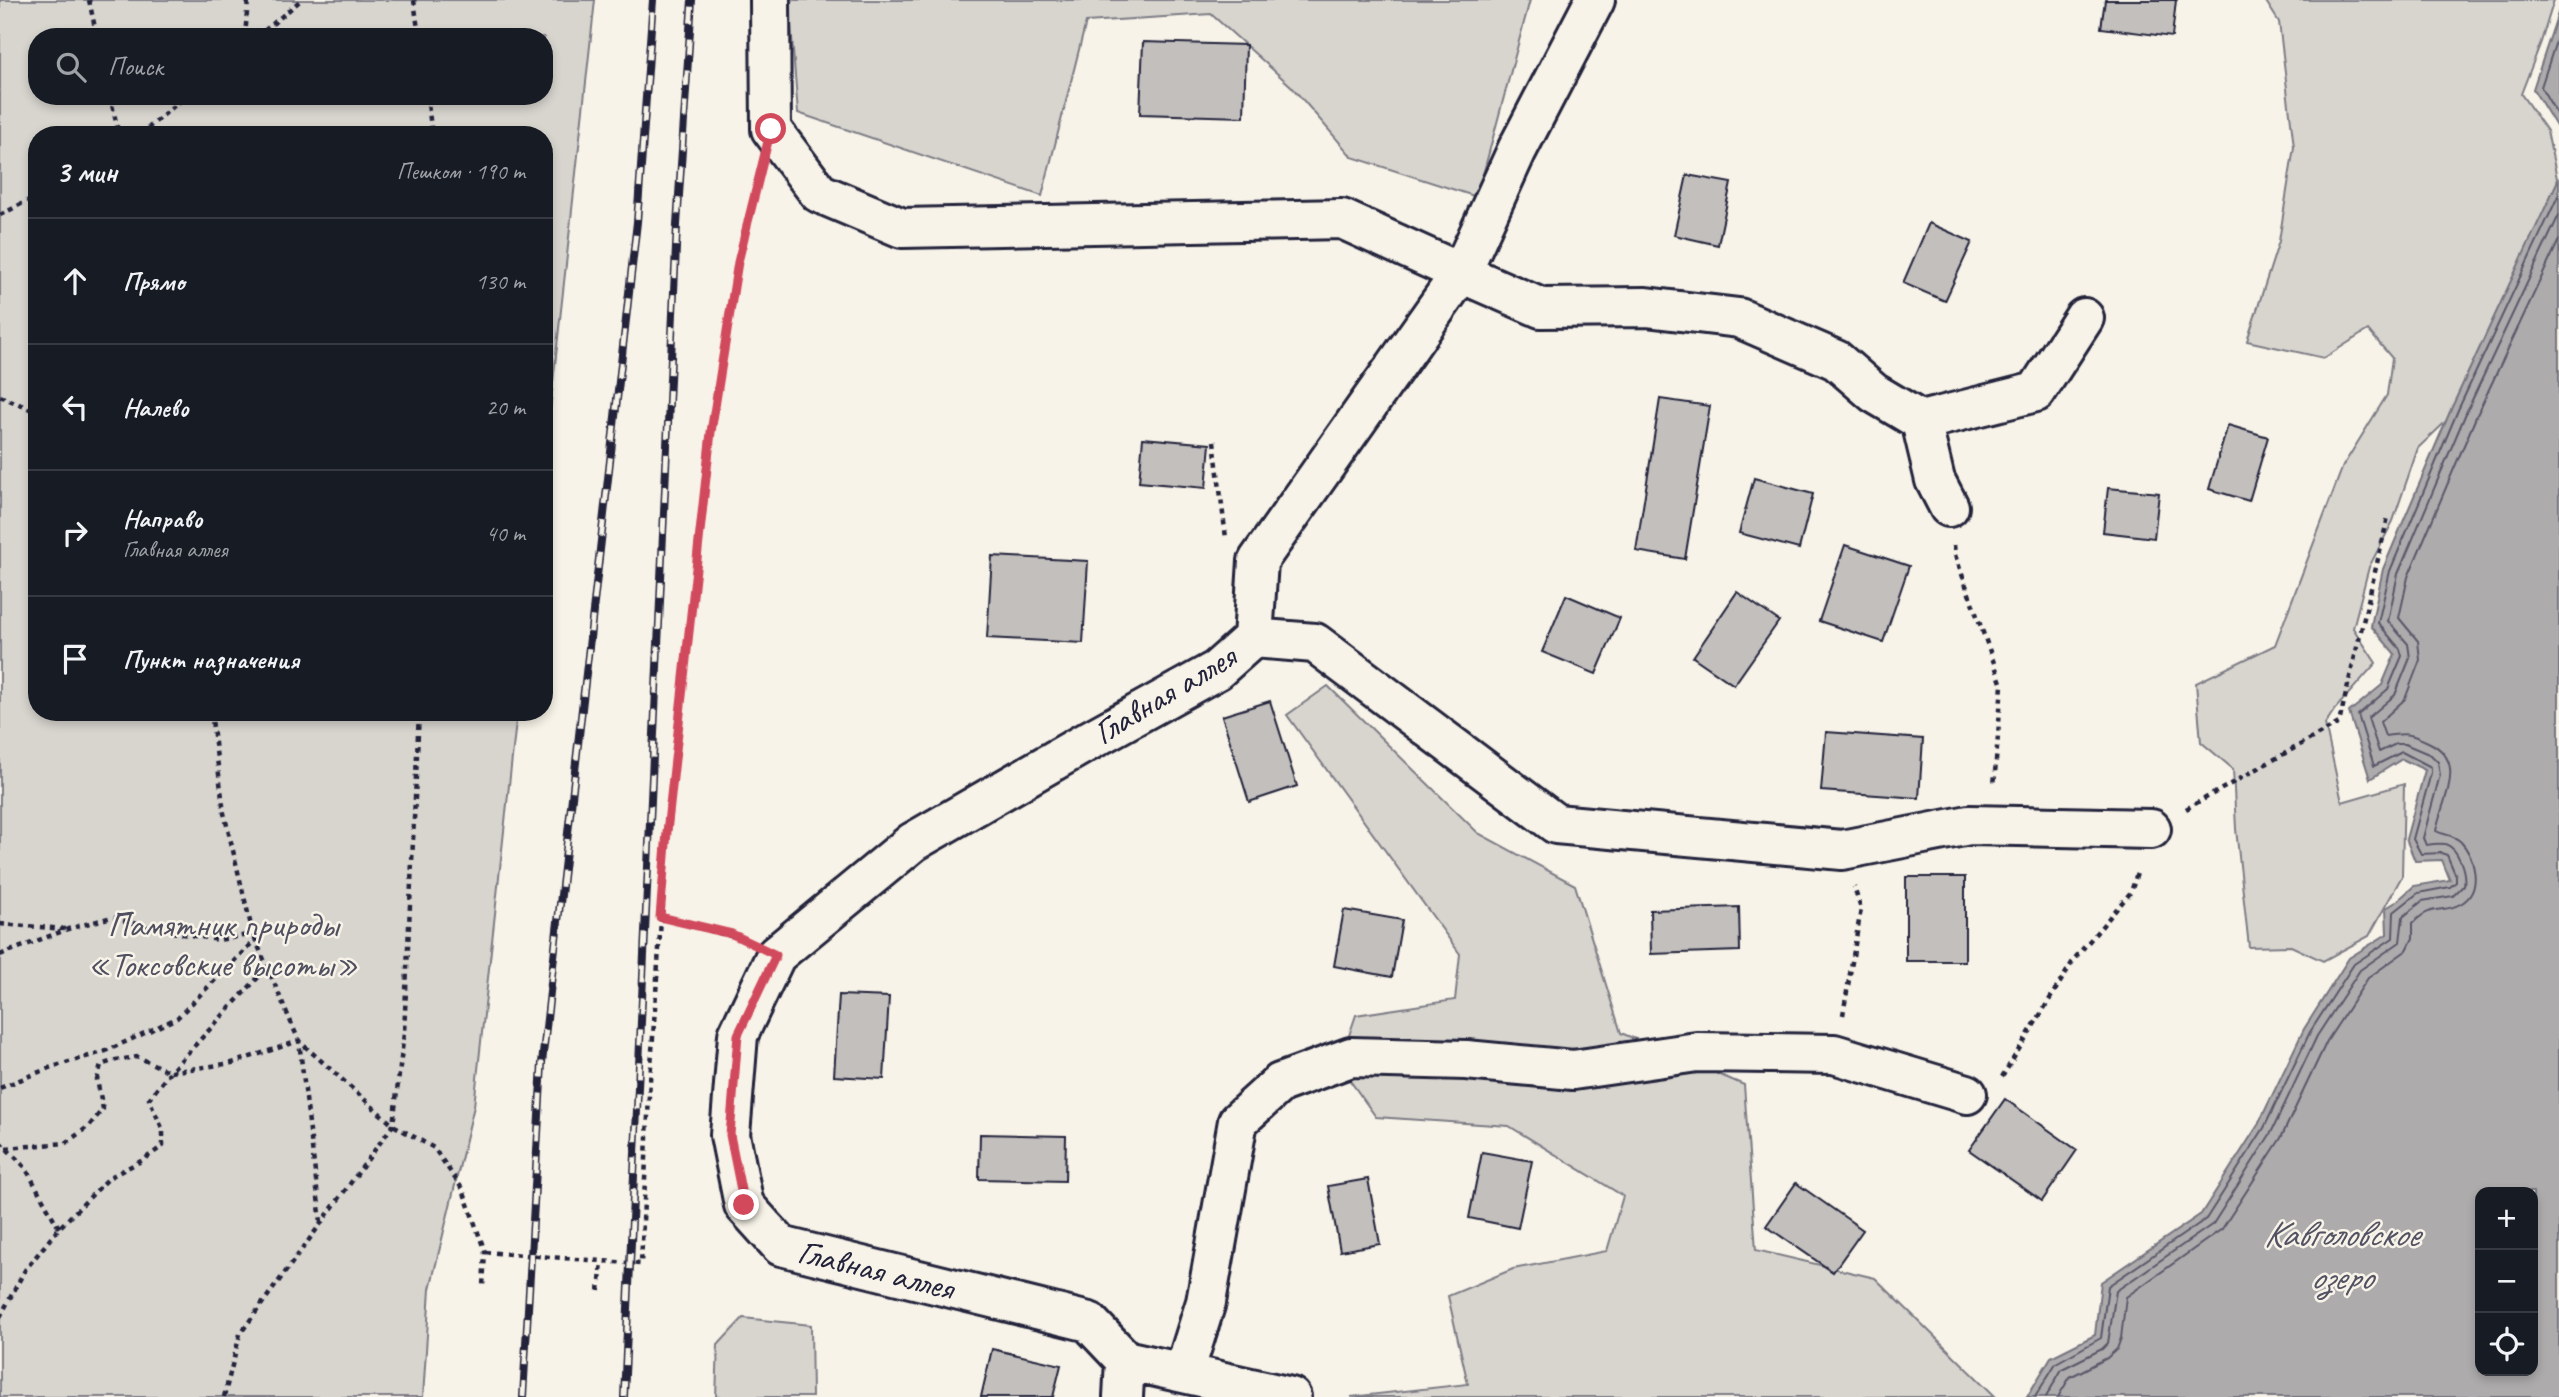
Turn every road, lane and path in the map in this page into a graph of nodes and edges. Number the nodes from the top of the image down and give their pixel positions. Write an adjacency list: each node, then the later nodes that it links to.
1 (89, 0): 7 (path)
2 (248, 0): 8 (path)
3 (301, 0): 9 (path)
4 (414, 0): 10 (path)
5 (770, 0): 17 (street)
6 (1595, 0): 20 (street)
7 (95, 28)
8 (246, 28)
9 (268, 28)
10 (418, 28)
11 (112, 105): 14 (path)
12 (175, 105): 15 (path)
13 (428, 105): 16 (path)
14 (117, 126)
15 (151, 126)
16 (431, 126)
17 (771, 129): 20 (street); 35 (path)
18 (28, 200): 19 (path)
19 (0, 215)
20 (1461, 273): 24 (street); 28 (street)
21 (2084, 318): 24 (street)
22 (0, 396): 23 (path)
23 (28, 408)
24 (1921, 421): 26 (street)
25 (1214, 441): 28 (path)
26 (1949, 507): 32 (path)
27 (2388, 517): 33 (path)
28 (1258, 561): 29 (street, Главная аллея)
29 (1253, 638): 34 (street); 40 (street, Главная аллея)
30 (212, 721): 38 (path)
31 (419, 721): 47 (path)
32 (1991, 826): 33 (street); 34 (street)
33 (2151, 829): 46 (path)
34 (1842, 850): 43 (path)
35 (660, 917): 40 (path); 53 (path)
36 (0, 924): 37 (path)
37 (68, 929): 38 (path); 39 (path)
38 (254, 937): 41 (path); 45 (path)
39 (0, 955)
40 (776, 955): 57 (street, Главная аллея)
41 (267, 968): 42 (path); 44 (path)
42 (299, 1041): 44 (path); 47 (path); 50 (path)
43 (1834, 1054): 46 (street); 58 (street)
44 (170, 1072): 49 (path); 51 (path)
45 (0, 1088)
46 (1967, 1094)
47 (393, 1125): 50 (path); 52 (path)
48 (0, 1142): 49 (path)
49 (6, 1148): 51 (path)
50 (321, 1223): 59 (path)
51 (59, 1228): 56 (path)
52 (485, 1252): 53 (path); 54 (path)
53 (602, 1262): 55 (path)
54 (483, 1286)
55 (599, 1291)
56 (0, 1317)
57 (1125, 1360): 58 (street); 60 (street)
58 (1184, 1372): 61 (street)
59 (225, 1397)
60 (1123, 1397)
61 (1291, 1397)

